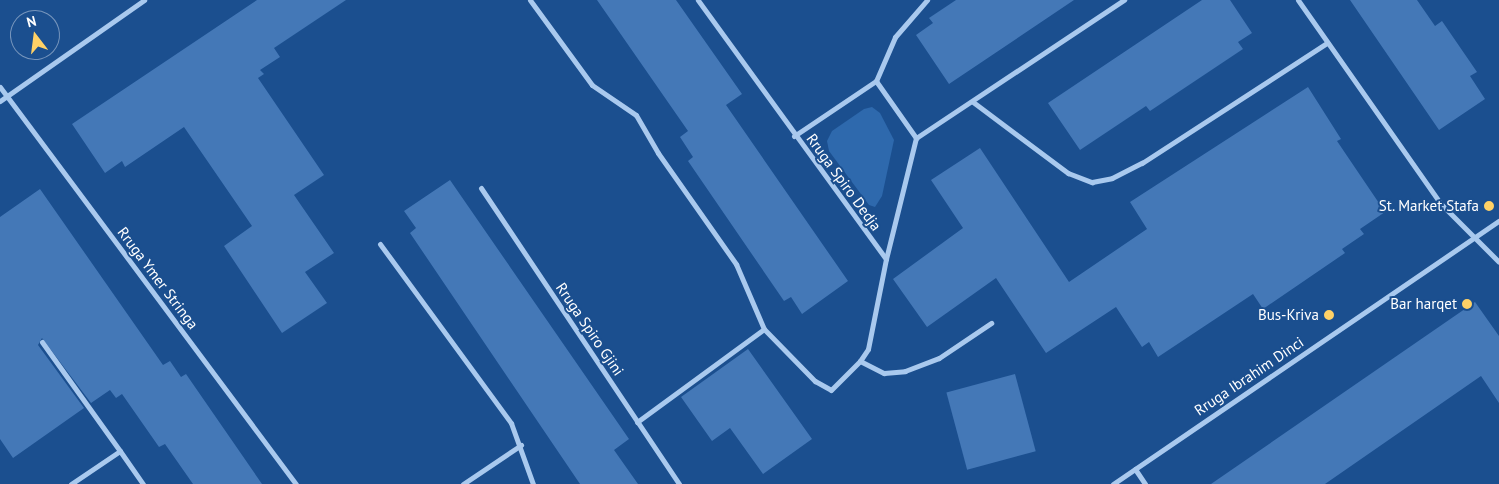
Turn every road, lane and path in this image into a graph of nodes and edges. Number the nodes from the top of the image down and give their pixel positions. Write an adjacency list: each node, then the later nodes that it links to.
1 (144, 0): 10 (street)
2 (530, 0): 22 (street)
3 (698, 0): 13 (street, Rruga Spiro Dedja)
4 (927, 0): 8 (street)
5 (1124, 0): 12 (street)
6 (1298, 0): 7 (street)
7 (1327, 43): 12 (street); 17 (street)
8 (876, 81): 13 (street); 14 (street)
9 (0, 87): 10 (street, Rruga Ymer Stringa)
10 (8, 98): 11 (street); 31 (street, Rruga Ymer Stringa)
11 (0, 101)
12 (973, 102): 14 (street)
13 (794, 136): 19 (street, Rruga Spiro Dedja)
14 (916, 138): 19 (street)
15 (481, 188): 25 (street, Rruga Spiro Gjini)
16 (1499, 221): 17 (street, Rruga Ibrahim Dinci)
17 (1477, 237): 20 (street); 28 (street, Rruga Ibrahim Dinci)
18 (380, 244): 26 (street)
19 (886, 259): 24 (street)
20 (1499, 262)
21 (991, 323): 24 (street)
22 (764, 328): 24 (street); 25 (street)
23 (42, 342): 27 (street)
24 (860, 361)
25 (637, 422): 34 (street, Rruga Spiro Gjini)
26 (521, 445): 32 (street); 33 (street)
27 (120, 451): 29 (street); 30 (street)
28 (1135, 469): 35 (street, Rruga Ibrahim Dinci); 36 (street)
29 (71, 484)
30 (143, 484)
31 (296, 484)
32 (463, 484)
33 (533, 484)
34 (679, 484)
35 (1113, 484)
36 (1145, 484)

